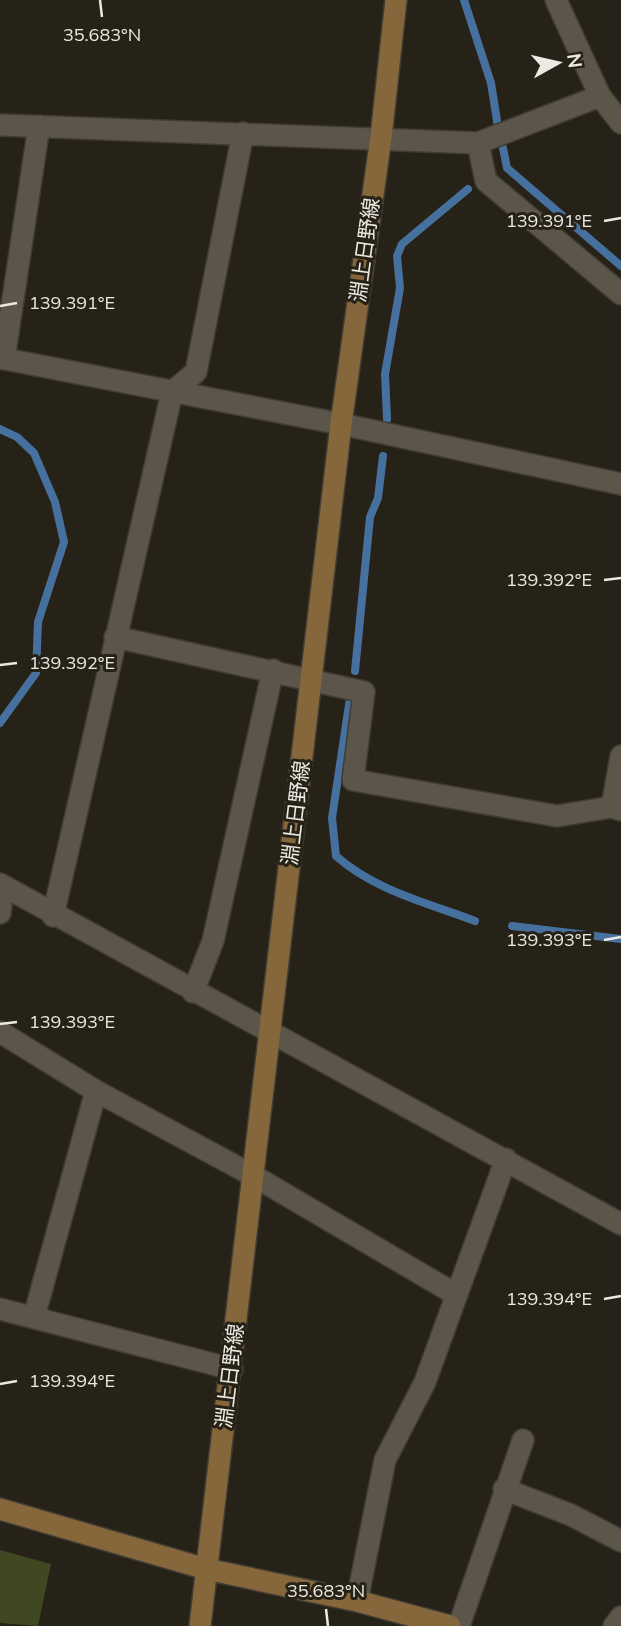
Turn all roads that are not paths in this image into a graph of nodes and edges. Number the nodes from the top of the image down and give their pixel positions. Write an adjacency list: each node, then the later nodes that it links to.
1 (396, 0): 8 (main road, 淵上日野線)
2 (556, 0): 3 (street)
3 (600, 96): 4 (street); 9 (street)
4 (621, 123)
5 (0, 125): 6 (street)
6 (39, 126): 7 (street); 11 (street)
7 (243, 133): 8 (street); 12 (street)
8 (381, 137): 9 (street); 13 (main road, 淵上日野線)
9 (478, 143): 10 (street)
10 (621, 294)
11 (2, 358): 12 (street)
12 (172, 391): 13 (street); 15 (street)
13 (341, 424): 14 (street); 17 (main road, 淵上日野線)
14 (621, 484)
15 (115, 637): 16 (street); 22 (street)
16 (273, 670): 17 (street); 23 (street)
17 (312, 679): 19 (street); 24 (main road, 淵上日野線)
18 (621, 756): 19 (street)
19 (617, 809)
20 (1, 885): 21 (street); 22 (street)
21 (0, 913)
22 (53, 916): 23 (street)
23 (193, 992): 24 (street)
24 (270, 1031): 27 (street); 28 (main road, 淵上日野線)
25 (0, 1032): 26 (street)
26 (96, 1091): 28 (street); 32 (street)
27 (506, 1159): 29 (street); 30 (street)
28 (254, 1176): 30 (street); 33 (main road, 淵上日野線)
29 (621, 1224)
30 (455, 1294): 39 (street)
31 (0, 1309): 32 (street)
32 (34, 1317): 33 (street)
33 (232, 1369): 38 (main road, 淵上日野線)
34 (523, 1440): 35 (street)
35 (504, 1489): 37 (street); 43 (street)
36 (0, 1509): 38 (main road)
37 (621, 1541)
38 (206, 1569): 39 (main road); 41 (main road, 淵上日野線)
39 (357, 1601): 42 (main road)
40 (621, 1618): 44 (street)
41 (200, 1626)
42 (450, 1626)
43 (459, 1626)
44 (614, 1626)

